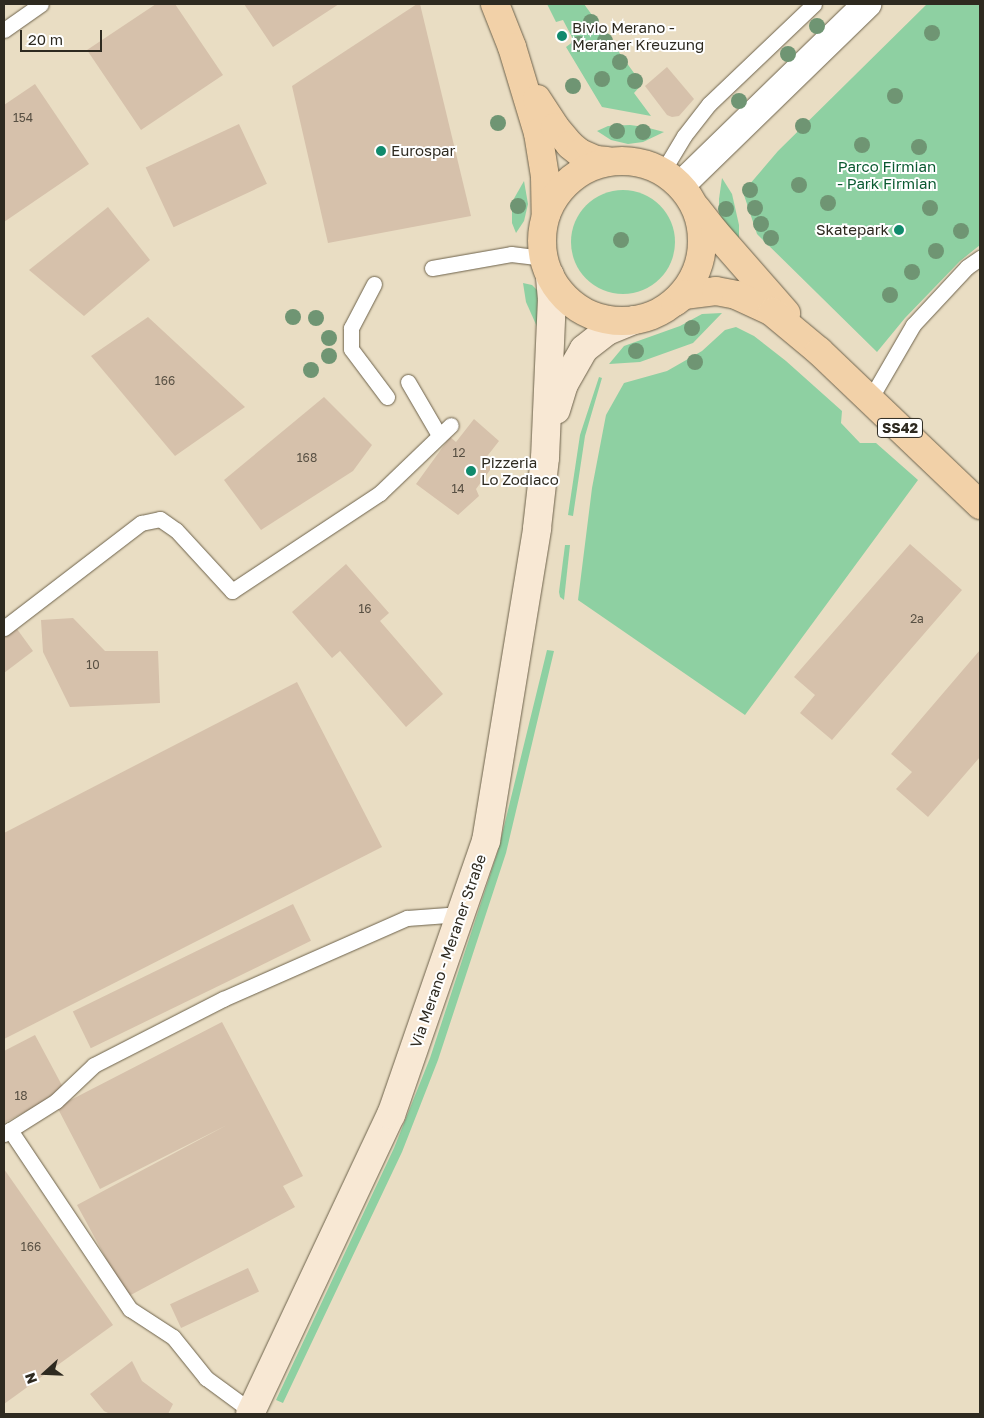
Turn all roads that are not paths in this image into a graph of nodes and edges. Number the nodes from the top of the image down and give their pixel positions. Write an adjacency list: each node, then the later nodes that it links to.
1 (40, 4): 5 (lane)
2 (495, 4): 6 (main road)
3 (814, 4): 8 (lane)
4 (868, 4): 8 (street)
5 (4, 30)
6 (512, 47): 7 (main road); 9 (main road)
7 (607, 161): 8 (main road); 9 (main road)
8 (672, 178): 14 (main road); 16 (main road, SS42)
9 (546, 215): 11 (main road)
10 (980, 258): 19 (lane)
11 (547, 266): 12 (lane); 15 (main road); 22 (main road, Via Merano - Meraner Straße)
12 (432, 268)
13 (374, 284): 18 (lane)
14 (674, 302): 15 (main road); 16 (main road, SS42)
15 (634, 320): 22 (main road, Via Merano - Meraner Straße)
16 (819, 351): 19 (main road, SS42)
17 (408, 382): 21 (lane)
18 (387, 397)
19 (869, 400): 23 (main road, SS42)
20 (450, 425): 21 (lane)
21 (438, 435): 24 (lane)
22 (545, 458): 25 (main road, Via Merano - Meraner Straße)
23 (980, 505)
24 (4, 628)
25 (461, 914): 26 (lane); 27 (main road, Via Merano - Meraner Straße)
26 (7, 1132): 27 (lane)
27 (251, 1413)

